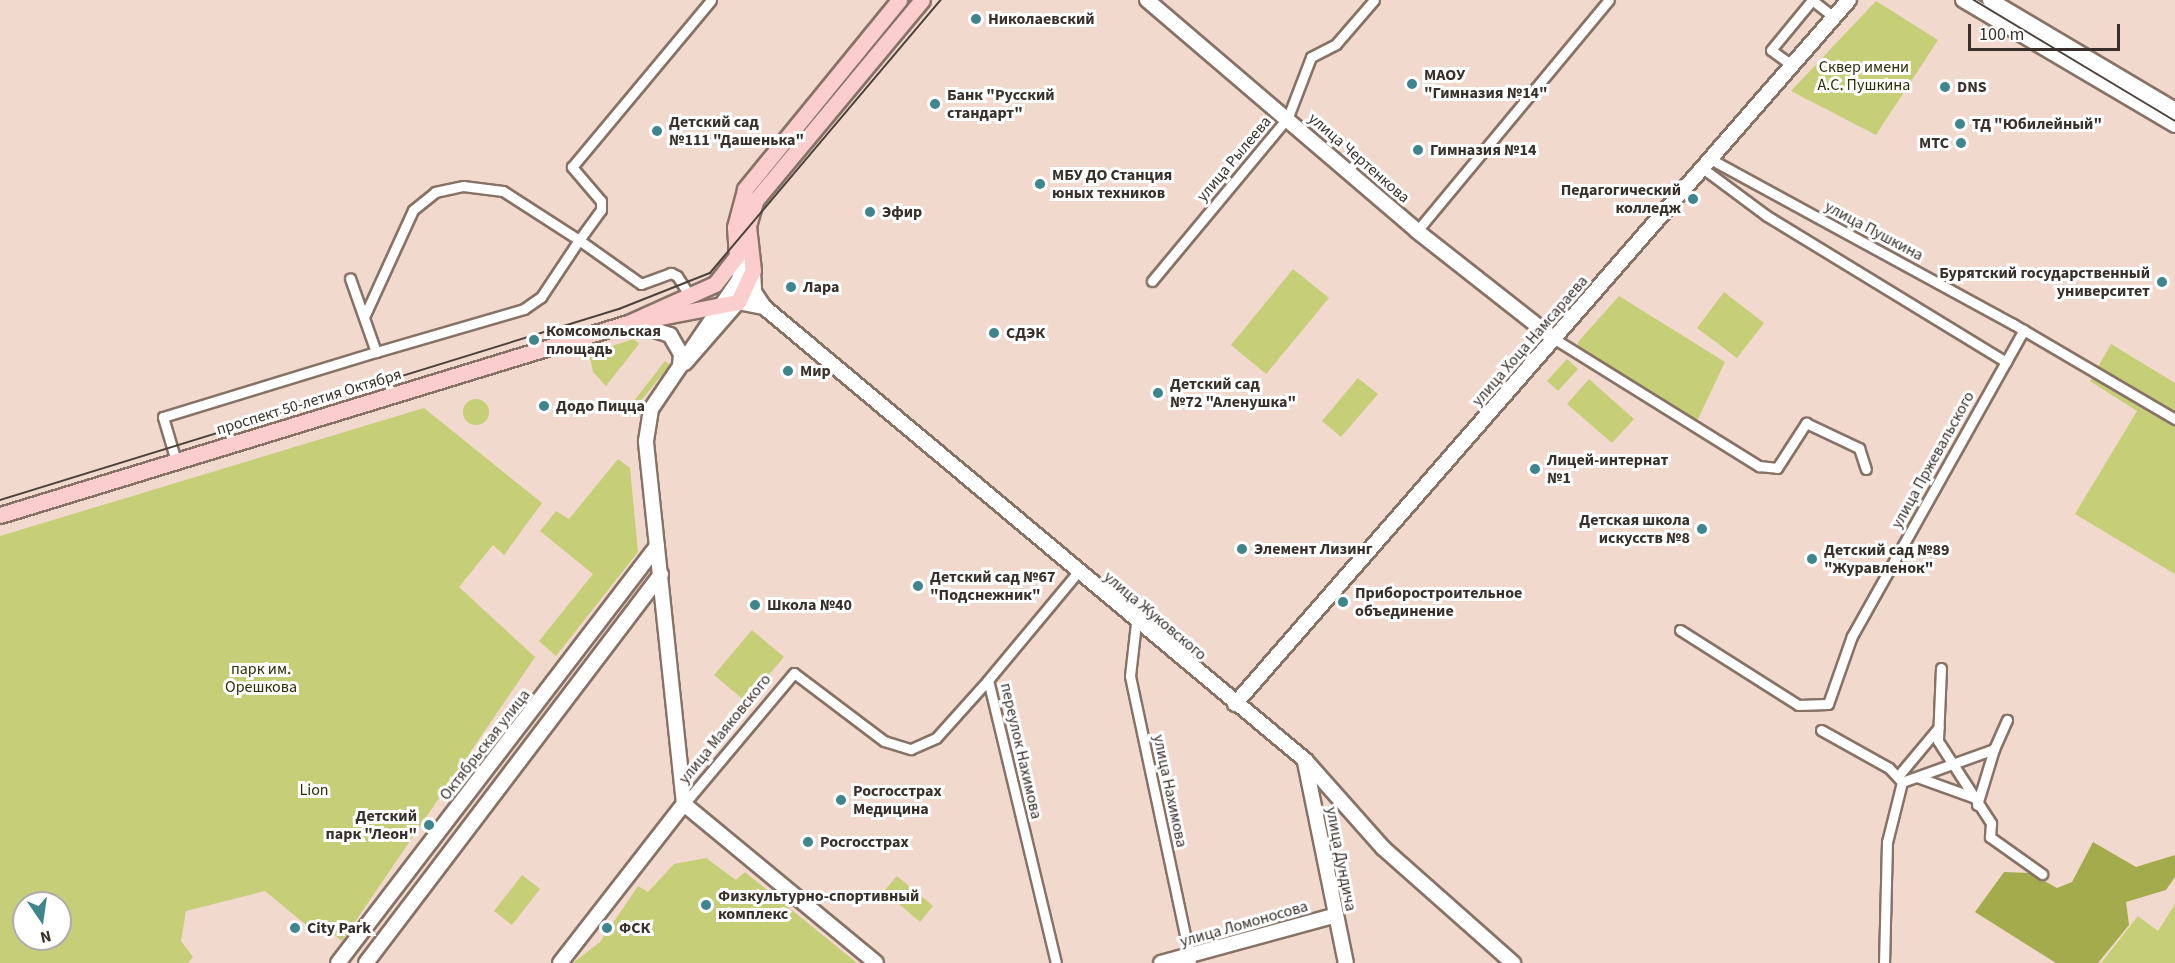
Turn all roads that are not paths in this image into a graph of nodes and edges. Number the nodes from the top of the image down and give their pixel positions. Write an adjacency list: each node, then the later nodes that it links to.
1 (711, 0): 18 (street)
2 (899, 0): 19 (main road, проспект 50-летия Октября)
3 (922, 0): 20 (main road)
4 (1147, 0): 14 (street, улица Чертенкова)
5 (1374, 0): 14 (street, улица Рылеева)
6 (1609, 0): 17 (street)
7 (1812, 0): 11 (street); 12 (street)
8 (1849, 0): 11 (street, улица Хоца Намсараева)
9 (1963, 0): 15 (street)
10 (1990, 0): 13 (street)
11 (1834, 17): 12 (street, улица Хоца Намсараева)
12 (1793, 66): 16 (street, улица Хоца Намсараева)
13 (2175, 110)
14 (1288, 117): 17 (street, улица Чертенкова); 22 (street, улица Рылеева)
15 (2175, 125)
16 (1709, 166): 29 (street, улица Пушкина); 30 (street, улица Хоца Намсараева); 32 (street)
17 (1417, 231): 30 (street, улица Чертенкова)
18 (579, 240): 23 (street); 27 (street); 31 (street)
19 (737, 247): 23 (main road, проспект 50-летия Октября); 25 (street)
20 (753, 270): 24 (main road); 26 (street)
21 (350, 278): 27 (street)
22 (1152, 281)
23 (690, 296): 28 (main road, проспект 50-летия Октября)
24 (738, 302): 25 (main road, проспект 50-летия Октября); 26 (street); 33 (street)
25 (720, 306): 28 (main road, проспект 50-летия Октября); 33 (street)
26 (764, 307): 39 (street, улица Жуковского)
27 (365, 315): 31 (street)
28 (628, 323): 33 (street); 35 (main road, проспект 50-летия Октября)
29 (2024, 330): 32 (street, улица Пржевальского); 34 (street, улица Пушкина)
30 (1553, 338): 36 (street); 48 (street, улица Хоца Намсараева)
31 (376, 352): 35 (street)
32 (2006, 362): 43 (street, улица Пржевальского)
33 (679, 368): 38 (street)
34 (2175, 419)
35 (176, 461): 37 (main road, проспект 50-летия Октября)
36 (1866, 469)
37 (0, 515)
38 (657, 546): 40 (street); 41 (street, Октябрьская улица)
39 (1077, 573): 42 (street, улица Жуковского); 46 (street, переулок Нахимова)
40 (661, 574): 44 (street); 59 (street)
41 (602, 620): 44 (street); 47 (street, Октябрьская улица)
42 (1136, 623): 48 (street, улица Жуковского); 64 (street, улица Нахимова)
43 (1680, 630)
44 (616, 631): 49 (street)
45 (1941, 668): 51 (street)
46 (988, 680): 59 (street, улица Маяковского); 69 (street, переулок Нахимова)
47 (541, 699): 49 (street); 60 (street, Октябрьская улица)
48 (1235, 704): 54 (street, улица Жуковского)
49 (555, 711): 62 (street)
50 (2007, 720): 53 (street)
51 (1939, 727): 55 (street); 57 (street)
52 (1821, 730): 57 (street)
53 (1994, 749): 55 (street); 58 (street)
54 (1305, 760): 63 (street, улица Дундича); 72 (street, улица Жуковского)
55 (1952, 764): 56 (street); 58 (street)
56 (1917, 777): 57 (street); 58 (street)
57 (1901, 778): 73 (street)
58 (1975, 801): 61 (street)
59 (684, 804): 67 (street); 68 (street, улица Маяковского)
60 (410, 870): 62 (street); 65 (street, Октябрьская улица)
61 (2042, 874)
62 (426, 884): 66 (street)
63 (1335, 915): 64 (street, улица Ломоносова); 71 (street, улица Дундича)
64 (1190, 960): 70 (street, улица Ломоносова)
65 (338, 963)
66 (366, 963)
67 (560, 963)
68 (876, 963)
69 (1056, 963)
70 (1161, 963)
71 (1346, 963)
72 (1513, 963)
73 (1884, 963)

